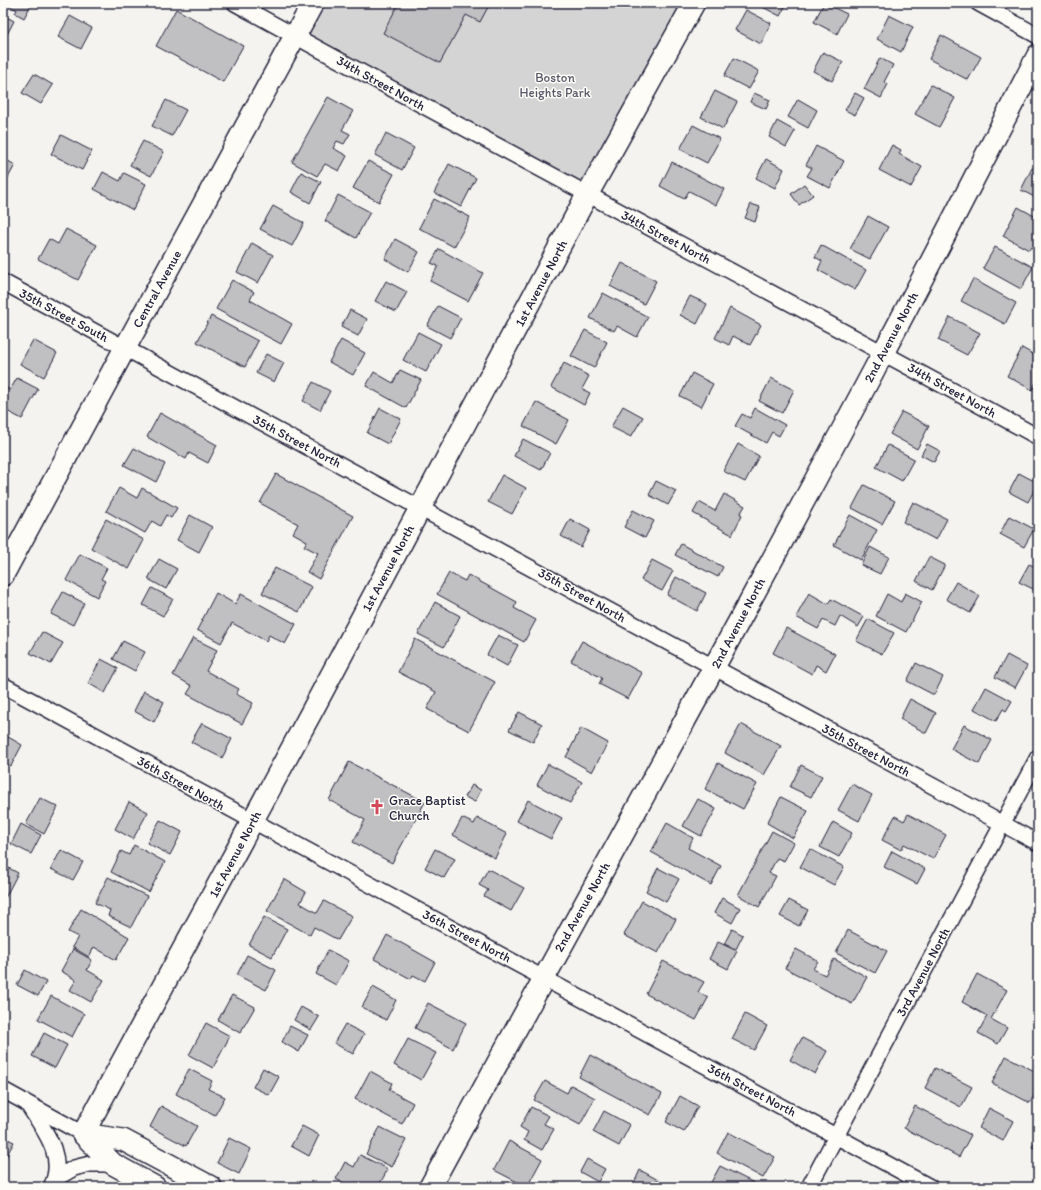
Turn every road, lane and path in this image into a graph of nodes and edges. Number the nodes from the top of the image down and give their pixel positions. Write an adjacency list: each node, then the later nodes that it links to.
1 (235, 3): 5 (street, 34th Street North)
2 (313, 3): 5 (main road, Central Avenue)
3 (694, 3): 8 (main road, 1st Avenue North)
4 (978, 3): 6 (street)
5 (295, 36): 8 (street, 34th Street North); 10 (main road, Central Avenue)
6 (1038, 36)
7 (1038, 55): 11 (main road, 2nd Avenue North)
8 (587, 195): 11 (street, 34th Street North); 13 (main road, 1st Avenue North)
9 (3, 282): 10 (street, 35th Street South)
10 (125, 348): 13 (street, 35th Street North); 14 (main road, Central Avenue)
11 (884, 353): 12 (street, 34th Street North); 15 (main road, 2nd Avenue North)
12 (1038, 437)
13 (421, 508): 15 (street, 35th Street North); 18 (main road, 1st Avenue North)
14 (3, 575)
15 (714, 667): 19 (street, 35th Street North); 21 (main road, 2nd Avenue North)
16 (3, 685): 18 (street, 36th Street North)
17 (1038, 757): 19 (street, 3rd Avenue North)
18 (252, 822): 21 (street, 36th Street North); 24 (main road, 1st Avenue North)
19 (1003, 823): 20 (street, 35th Street North); 25 (street, 3rd Avenue North)
20 (1038, 843)
21 (544, 977): 25 (street, 36th Street North); 30 (main road, 2nd Avenue North)
22 (3, 1090): 23 (street)
23 (28, 1103): 24 (street); 27 (street)
24 (83, 1134): 26 (main road); 29 (main road)
25 (836, 1136): 31 (street, 3rd Avenue North); 32 (street, 36th Street North)
26 (113, 1164): 27 (street); 28 (main road)
27 (53, 1183)
28 (155, 1187)
29 (211, 1187)
30 (430, 1187)
31 (809, 1187)
32 (930, 1187)

